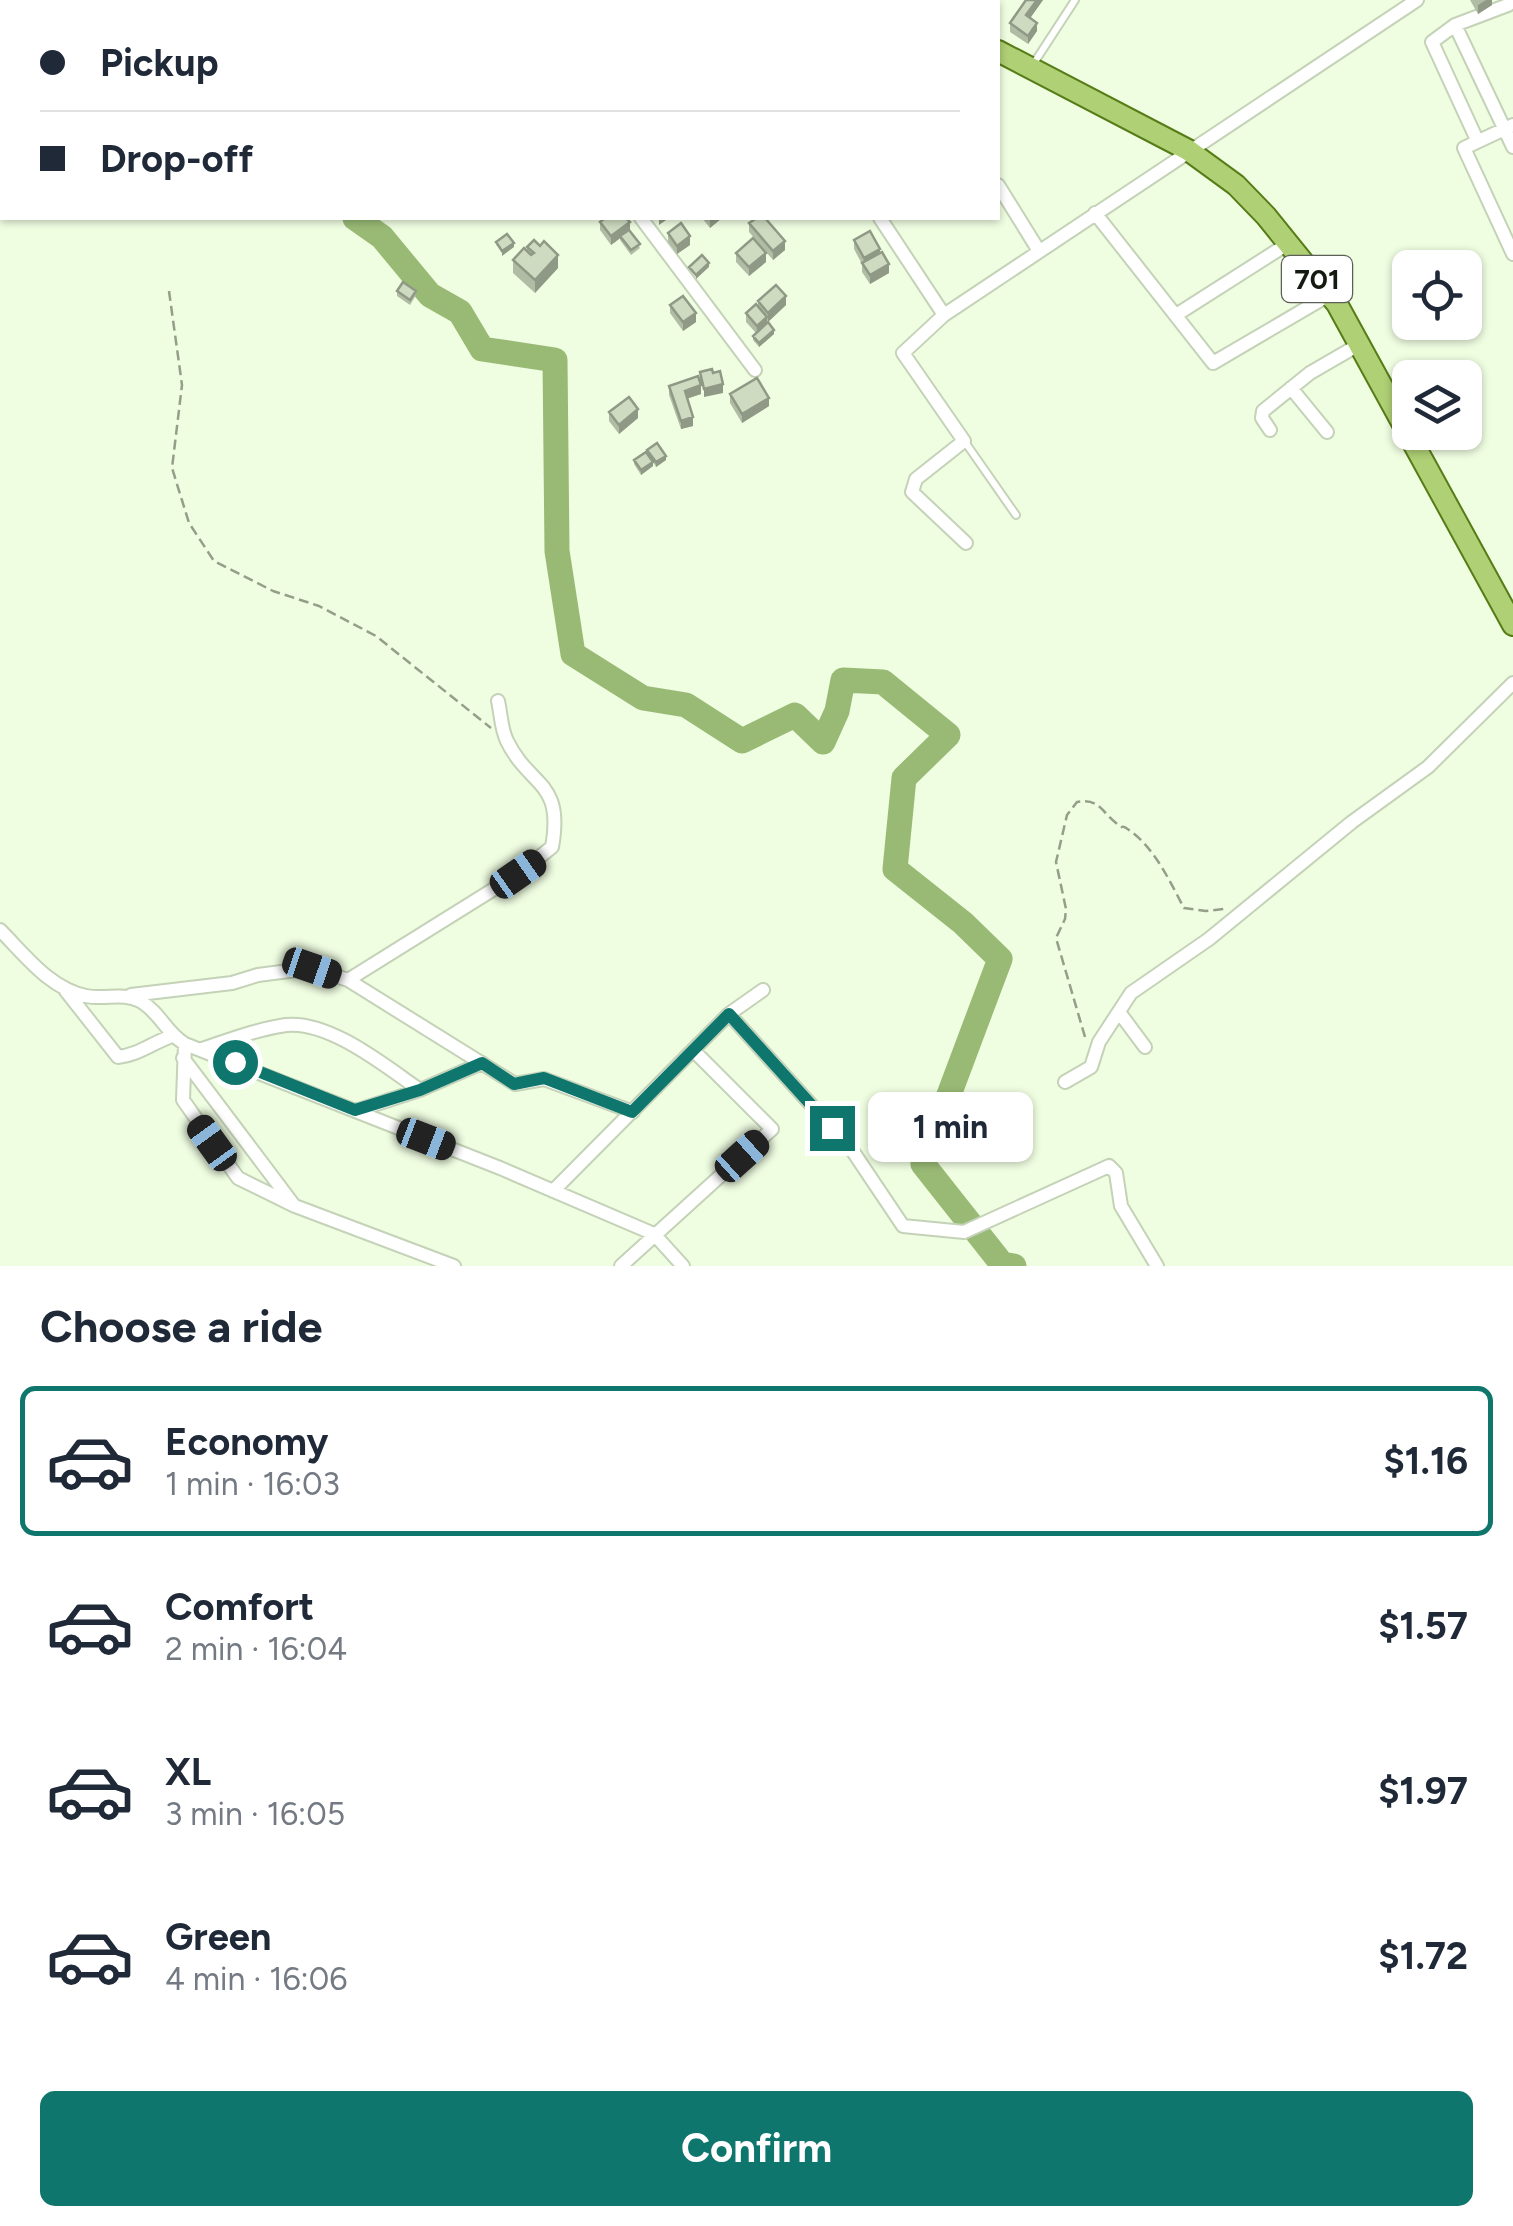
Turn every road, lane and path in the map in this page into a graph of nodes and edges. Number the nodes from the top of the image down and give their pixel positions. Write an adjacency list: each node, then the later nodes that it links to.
1 (1075, 0): 6 (lane)
2 (1417, 0): 10 (street)
3 (1511, 7): 4 (street)
4 (1456, 25): 7 (street); 8 (street)
5 (1000, 52): 6 (main road, 701)
6 (1031, 68): 10 (main road, 701)
7 (1508, 126): 8 (street); 9 (street)
8 (1476, 140): 17 (street)
9 (1513, 147)
10 (1188, 150): 12 (street); 15 (main road, 701)
11 (1000, 188): 16 (street)
12 (1095, 213): 16 (street); 21 (street)
13 (642, 220): 23 (street)
14 (881, 220): 20 (street)
15 (1290, 243): 19 (main road, 701); 21 (street)
16 (1039, 251): 20 (street)
17 (1513, 254)
18 (169, 290): 33 (path)
19 (1329, 295): 21 (street); 22 (main road, 701)
20 (944, 315): 27 (street)
21 (1176, 315)
22 (1360, 344): 24 (street); 30 (main road, 701)
23 (755, 370)
24 (1291, 388): 25 (street); 26 (street)
25 (1270, 430)
26 (1327, 432)
27 (964, 441): 28 (lane); 29 (street)
28 (1016, 515)
29 (966, 542)
30 (1513, 625)
31 (1513, 683): 34 (street)
32 (498, 701): 33 (street)
33 (504, 736): 36 (street)
34 (1251, 906): 40 (street); 47 (path)
35 (0, 930): 37 (street)
36 (348, 980): 39 (street); 48 (street)
37 (65, 989): 39 (street); 42 (street)
38 (762, 990): 41 (street)
39 (127, 996): 42 (street)
40 (1119, 1012): 43 (street); 47 (street)
41 (729, 1014): 45 (street); 60 (street)
42 (172, 1036): 46 (street)
43 (1145, 1047)
44 (202, 1049): 46 (street); 50 (street); 51 (street)
45 (693, 1050): 52 (street); 55 (street)
46 (184, 1051): 54 (street); 54 (street)
47 (1095, 1061): 49 (street)
48 (482, 1063): 50 (street); 52 (street)
49 (1064, 1082)
50 (420, 1090): 51 (street)
51 (355, 1110): 53 (street)
52 (632, 1112): 53 (street)
53 (553, 1190): 55 (street)
54 (294, 1206): 56 (street)
55 (654, 1234): 58 (street); 59 (street)
56 (423, 1259): 57 (street)
57 (454, 1266)
58 (620, 1266)
59 (684, 1266)
60 (1157, 1266)

